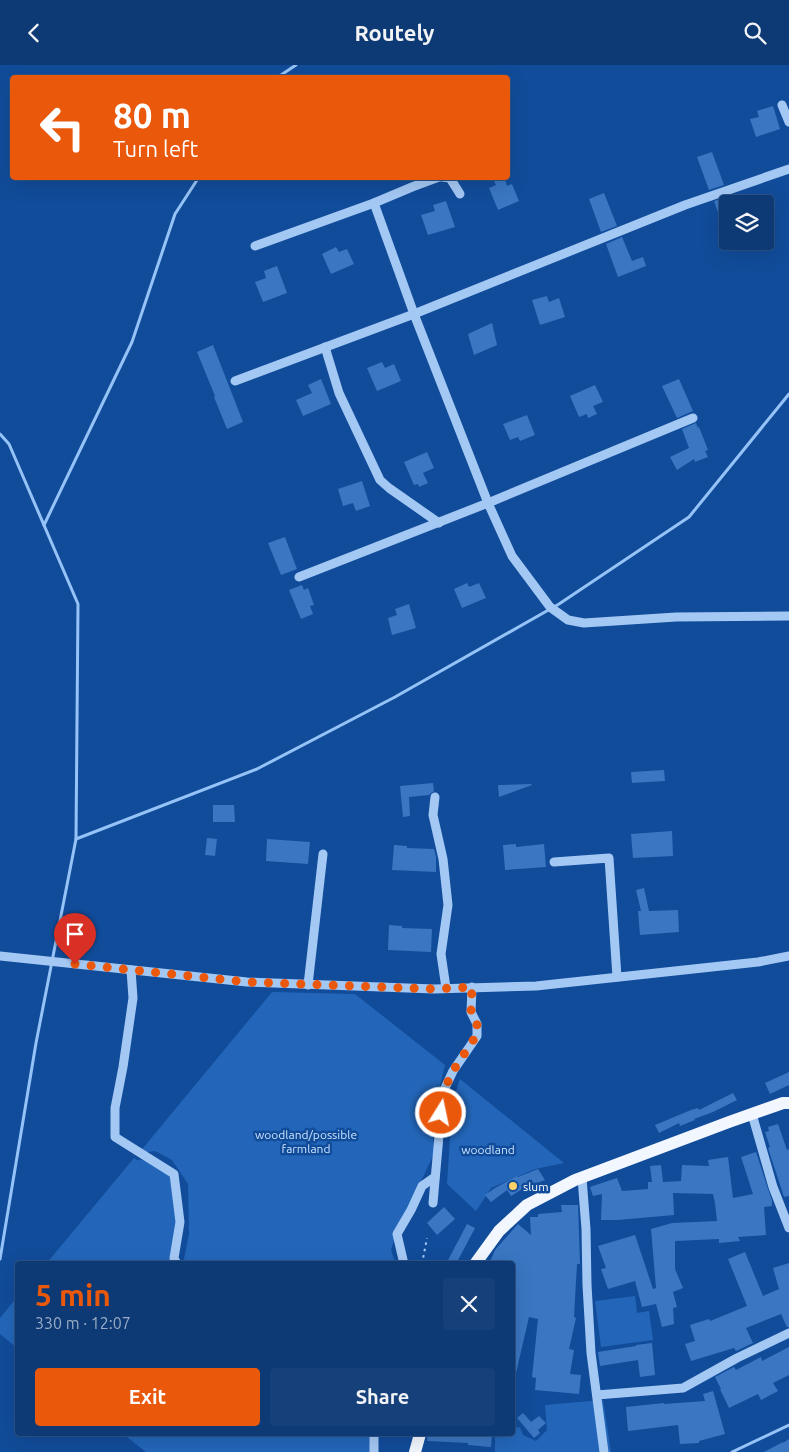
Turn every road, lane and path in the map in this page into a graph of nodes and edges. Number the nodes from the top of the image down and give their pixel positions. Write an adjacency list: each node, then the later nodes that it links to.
1 (782, 105): 2 (street)
2 (789, 122)
3 (789, 169): 9 (street)
4 (432, 180): 7 (street)
5 (451, 180): 6 (street)
6 (460, 194)
7 (374, 203): 8 (street); 9 (street)
8 (255, 247)
9 (414, 314): 10 (street); 13 (street)
10 (325, 347): 11 (street); 14 (street)
11 (235, 381)
12 (693, 418): 13 (street)
13 (488, 503): 14 (street); 16 (street)
14 (439, 523): 15 (street)
15 (299, 577)
16 (789, 616)
17 (435, 797): 26 (street)
18 (323, 853): 24 (street)
19 (554, 862): 23 (street)
20 (0, 956): 22 (street)
21 (789, 956): 23 (street)
22 (131, 970): 24 (street); 34 (street)
23 (617, 977): 25 (street)
24 (308, 985): 26 (street)
25 (472, 987): 26 (street); 29 (street)
26 (446, 988)
27 (789, 1103): 28 (main road)
28 (752, 1114): 30 (main road); 32 (street)
29 (435, 1177): 31 (street); 35 (street)
30 (582, 1178): 37 (main road); 39 (street)
31 (432, 1203)
32 (789, 1228)
33 (427, 1238): 36 (path)
34 (176, 1261)
35 (403, 1261)
36 (423, 1261)
37 (477, 1261)
38 (789, 1333): 39 (street)
39 (597, 1395): 44 (street)
40 (374, 1436): 42 (street)
41 (419, 1436): 43 (main road)
42 (374, 1452)
43 (415, 1452)
44 (604, 1452)

